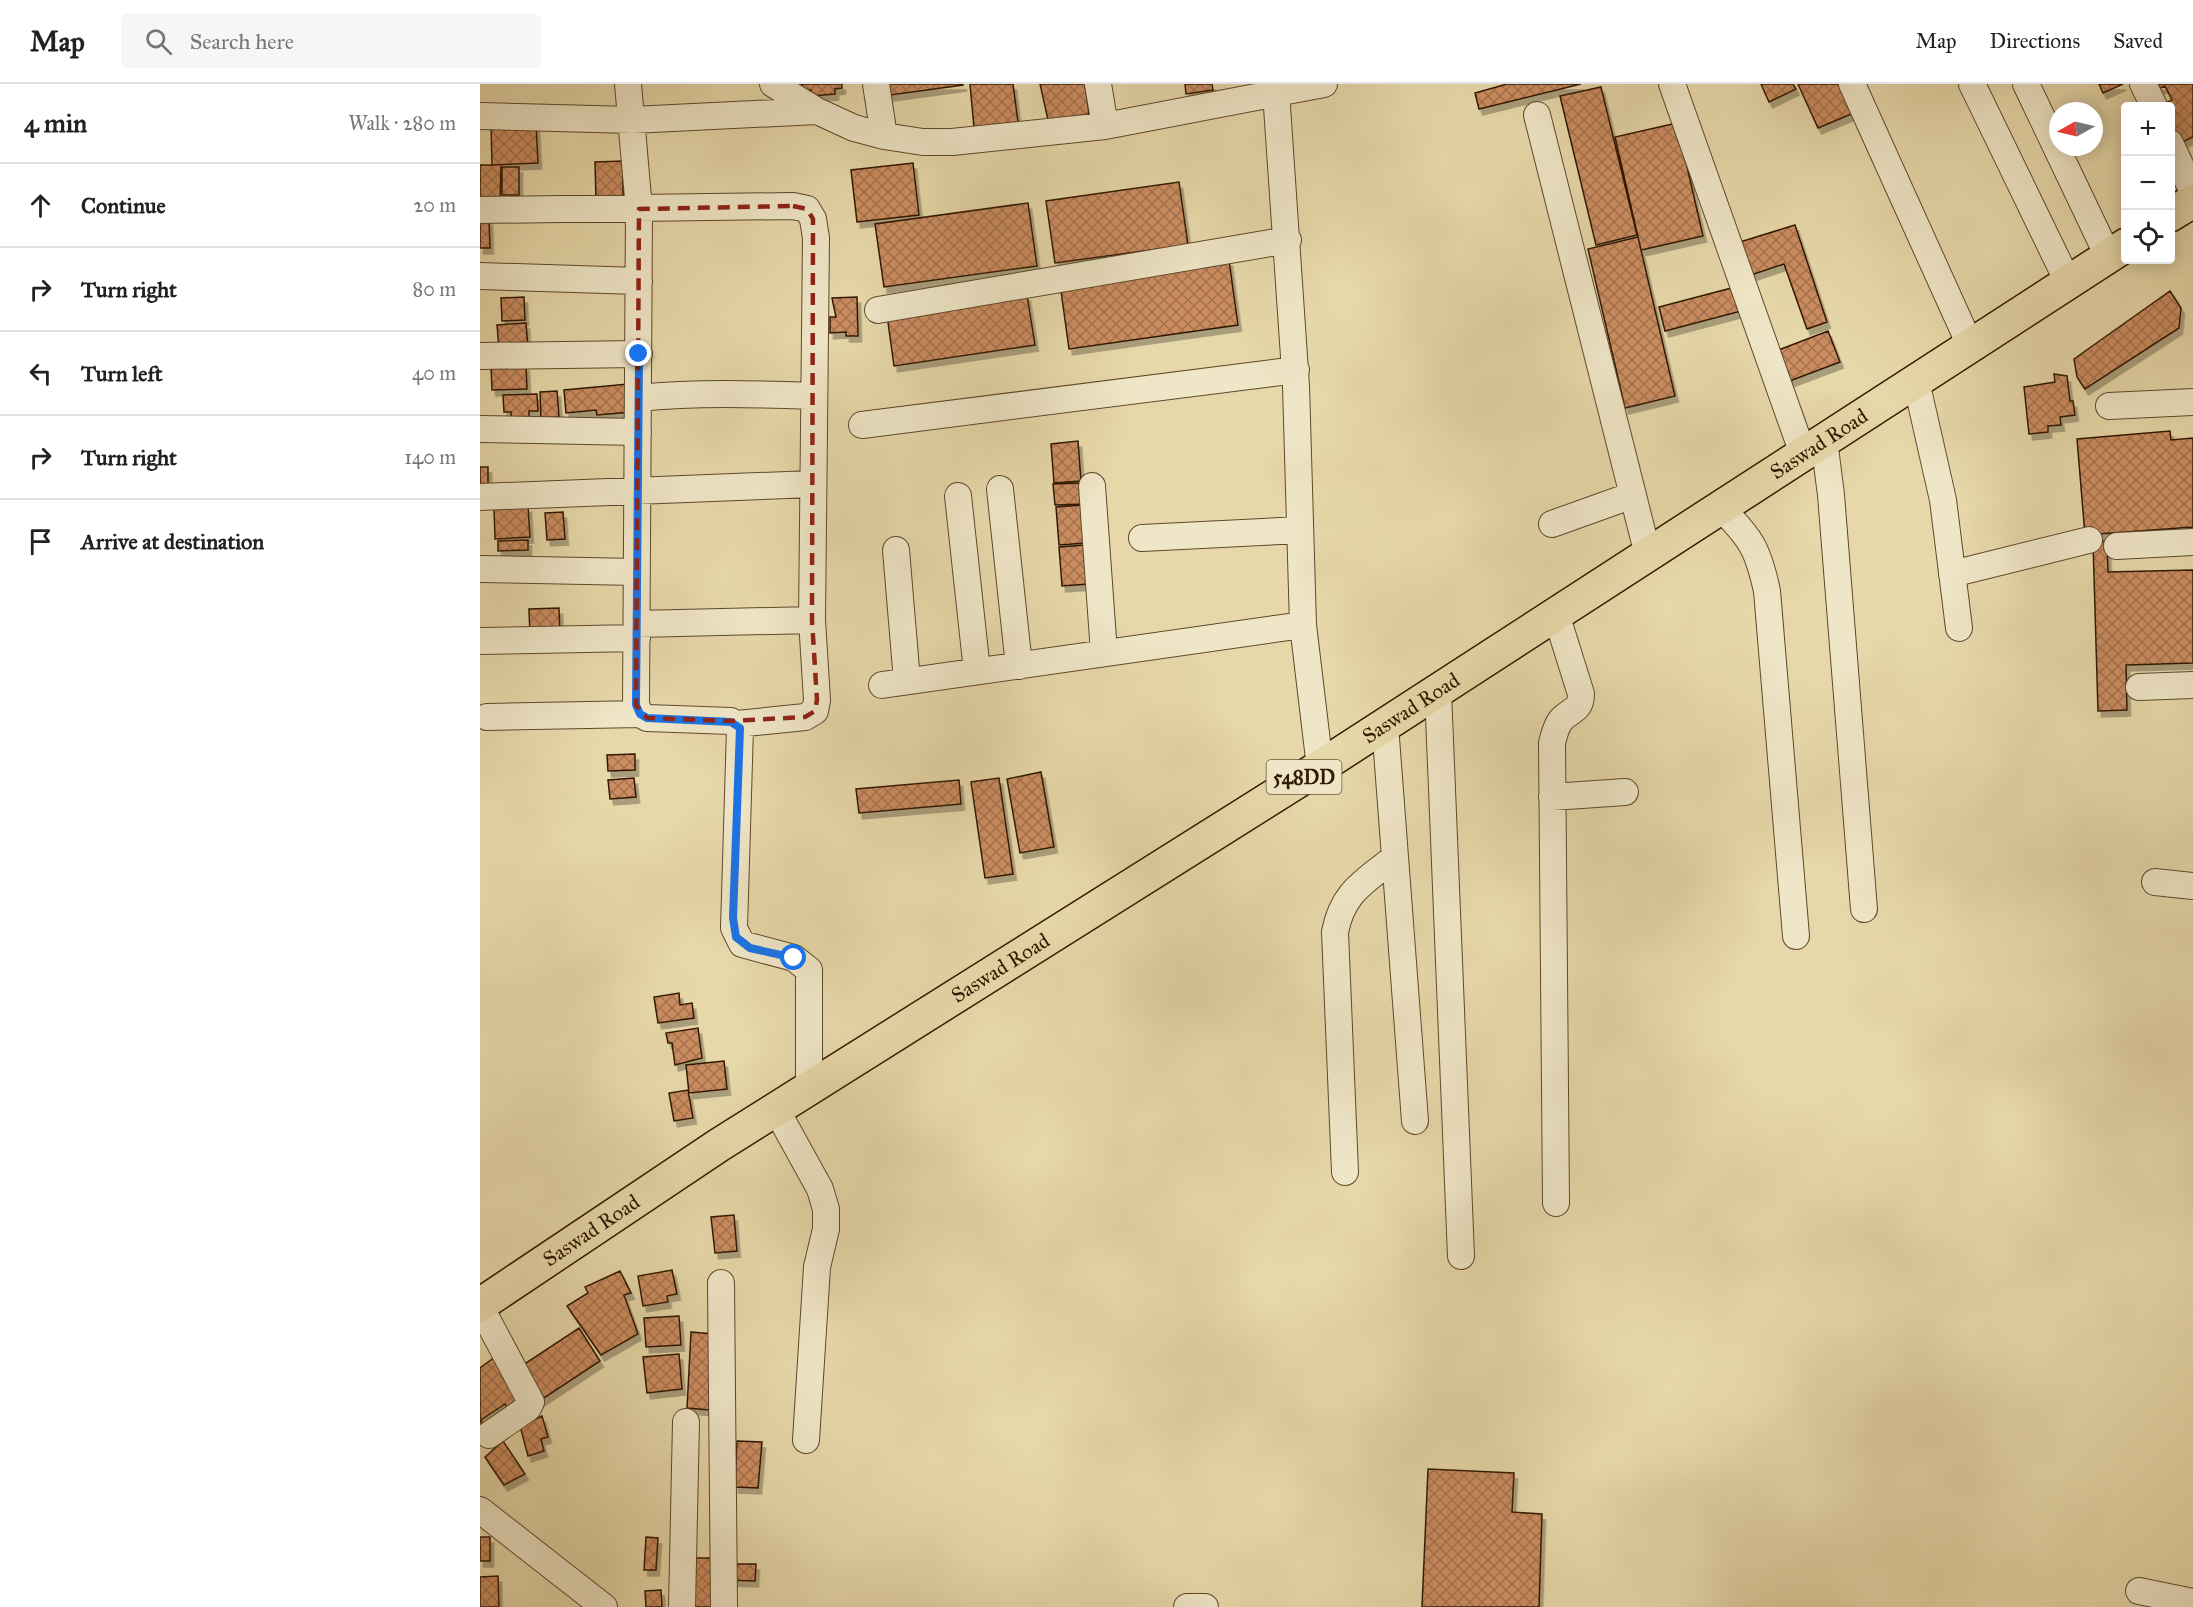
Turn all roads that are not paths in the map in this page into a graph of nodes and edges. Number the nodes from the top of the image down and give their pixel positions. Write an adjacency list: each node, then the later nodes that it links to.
1 (628, 84): 16 (street)
2 (773, 84): 12 (street)
3 (876, 84): 18 (street)
4 (1098, 84): 17 (street)
5 (1324, 84): 11 (street)
6 (1672, 84): 43 (street)
7 (1852, 84): 31 (street)
8 (1972, 84): 29 (street)
9 (2026, 84): 26 (street)
10 (2143, 84): 13 (street)
11 (1286, 89): 17 (street); 25 (street)
12 (803, 98): 16 (street); 18 (street)
13 (2152, 102)
14 (1537, 115): 48 (street)
15 (480, 116): 16 (street)
16 (632, 120): 22 (street)
17 (1105, 126): 18 (street)
18 (885, 136)
19 (2175, 154): 20 (street)
20 (2193, 192)
21 (2193, 201): 24 (highway)
22 (639, 209): 23 (street); 28 (street); 36 (street)
23 (480, 210)
24 (2175, 212)
25 (1288, 240): 30 (street); 34 (street)
26 (2117, 250): 29 (highway, Saswad Road / 548DD)
27 (480, 276): 28 (street)
28 (639, 281): 32 (street)
29 (2068, 282): 31 (highway, Saswad Road / 548DD)
30 (878, 310)
31 (1970, 345): 35 (highway, Saswad Road / 548DD)
32 (639, 354): 33 (street); 37 (street)
33 (480, 356)
34 (1296, 370): 40 (street); 53 (street)
35 (1916, 381): 43 (highway, Saswad Road / 548DD); 62 (street)
36 (814, 396): 37 (street); 44 (street)
37 (638, 398): 42 (street)
38 (2193, 402): 39 (street)
39 (2109, 406)
40 (862, 425)
41 (480, 429): 42 (street)
42 (638, 432): 46 (street)
43 (1814, 447): 51 (highway, Saswad Road / 548DD); 87 (street)
44 (812, 484): 46 (street); 64 (street)
45 (1092, 486): 69 (street)
46 (638, 489): 50 (street); 61 (street)
47 (1000, 489): 70 (street)
48 (1633, 495): 52 (street); 59 (street)
49 (958, 496): 71 (street)
50 (480, 497)
51 (1721, 508): 59 (highway, Saswad Road / 548DD); 88 (street)
52 (1552, 524)
53 (1300, 530): 54 (street); 65 (street)
54 (1142, 538)
55 (2089, 540): 62 (street)
56 (2193, 542): 57 (street)
57 (2117, 546)
58 (896, 550): 72 (street)
59 (1648, 555): 63 (highway, Saswad Road / 548DD)
60 (480, 569): 61 (street)
61 (637, 572): 67 (street)
62 (1952, 574): 66 (street)
63 (1556, 614): 76 (highway, Saswad Road / 548DD); 83 (street)
64 (812, 620): 67 (street); 79 (street)
65 (1303, 625): 69 (street); 81 (street)
66 (1959, 628)
67 (637, 631): 68 (street); 77 (street)
68 (480, 641)
69 (1104, 653): 70 (street)
70 (1019, 666): 71 (street)
71 (977, 671): 72 (street)
72 (907, 681): 73 (street)
73 (882, 685)
74 (2193, 686): 75 (street)
75 (2139, 687)
76 (1438, 691): 80 (highway, Saswad Road / 548DD); 94 (street)
77 (640, 714): 78 (street); 79 (street)
78 (487, 717)
79 (737, 724): 89 (street)
80 (1385, 725): 81 (highway, Saswad Road / 548DD); 84 (street)
81 (1320, 767): 89 (highway, Saswad Road / 548DD)
82 (1625, 792): 83 (street)
83 (1552, 797): 93 (street)
84 (1395, 857): 91 (street); 92 (street)
85 (2155, 882): 86 (street)
86 (2193, 886)
87 (1864, 909)
88 (1796, 936)
89 (808, 1090): 90 (highway, Saswad Road / 548DD)
90 (777, 1111): 96 (highway, Saswad Road / 548DD); 99 (street)
91 (1415, 1121)
92 (1345, 1173)
93 (1556, 1203)
94 (1461, 1256)
95 (722, 1283): 105 (street)
96 (480, 1305): 98 (street)
97 (686, 1422): 104 (street)
98 (489, 1434)
99 (806, 1440)
100 (480, 1510): 103 (street)
101 (2139, 1591): 102 (street)
102 (2193, 1602)
103 (604, 1607)
104 (682, 1607)
105 (724, 1607)
106 (1187, 1607): 107 (street)
107 (1205, 1607)

